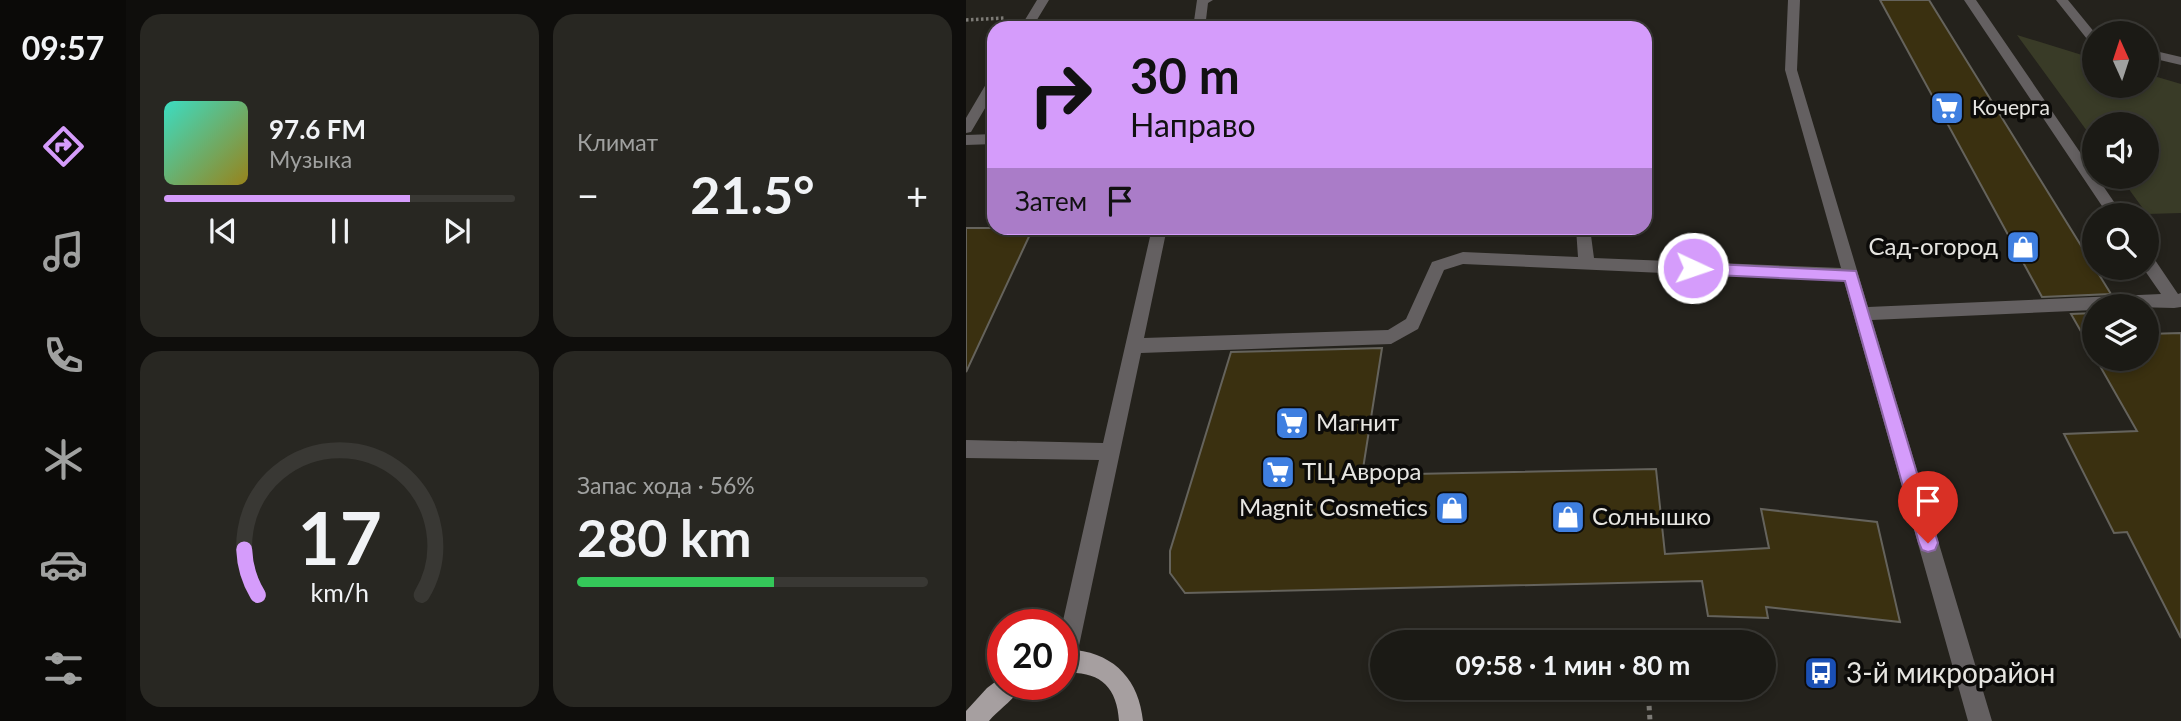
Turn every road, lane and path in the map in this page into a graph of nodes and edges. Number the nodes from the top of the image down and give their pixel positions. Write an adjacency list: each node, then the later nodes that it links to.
1 (1043, 0): 8 (street)
2 (1205, 0): 9 (street)
3 (1794, 0): 21 (street)
4 (1970, 0): 17 (street)
5 (2062, 0): 10 (street)
6 (966, 20): 7 (path)
7 (998, 21)
8 (1030, 21)
9 (1200, 21)
10 (2082, 25)
11 (2160, 56): 12 (street)
12 (2181, 61)
13 (987, 94): 14 (street)
14 (966, 129)
15 (987, 139): 16 (street)
16 (966, 140)
17 (2108, 203)
18 (1157, 235): 25 (street)
19 (1584, 235): 20 (street)
20 (1587, 264): 21 (street); 25 (street)
21 (1851, 275): 24 (street)
22 (2159, 277): 23 (street)
23 (2177, 300): 24 (street)
24 (1862, 314): 35 (street)
25 (1132, 346): 27 (street)
26 (966, 449): 27 (street)
27 (1109, 452): 28 (street)
28 (1075, 609)
29 (1078, 661): 33 (main road)
30 (991, 700): 32 (main road)
31 (1649, 700): 34 (path)
32 (973, 721)
33 (1131, 721)
34 (1650, 721)
35 (1980, 721)

